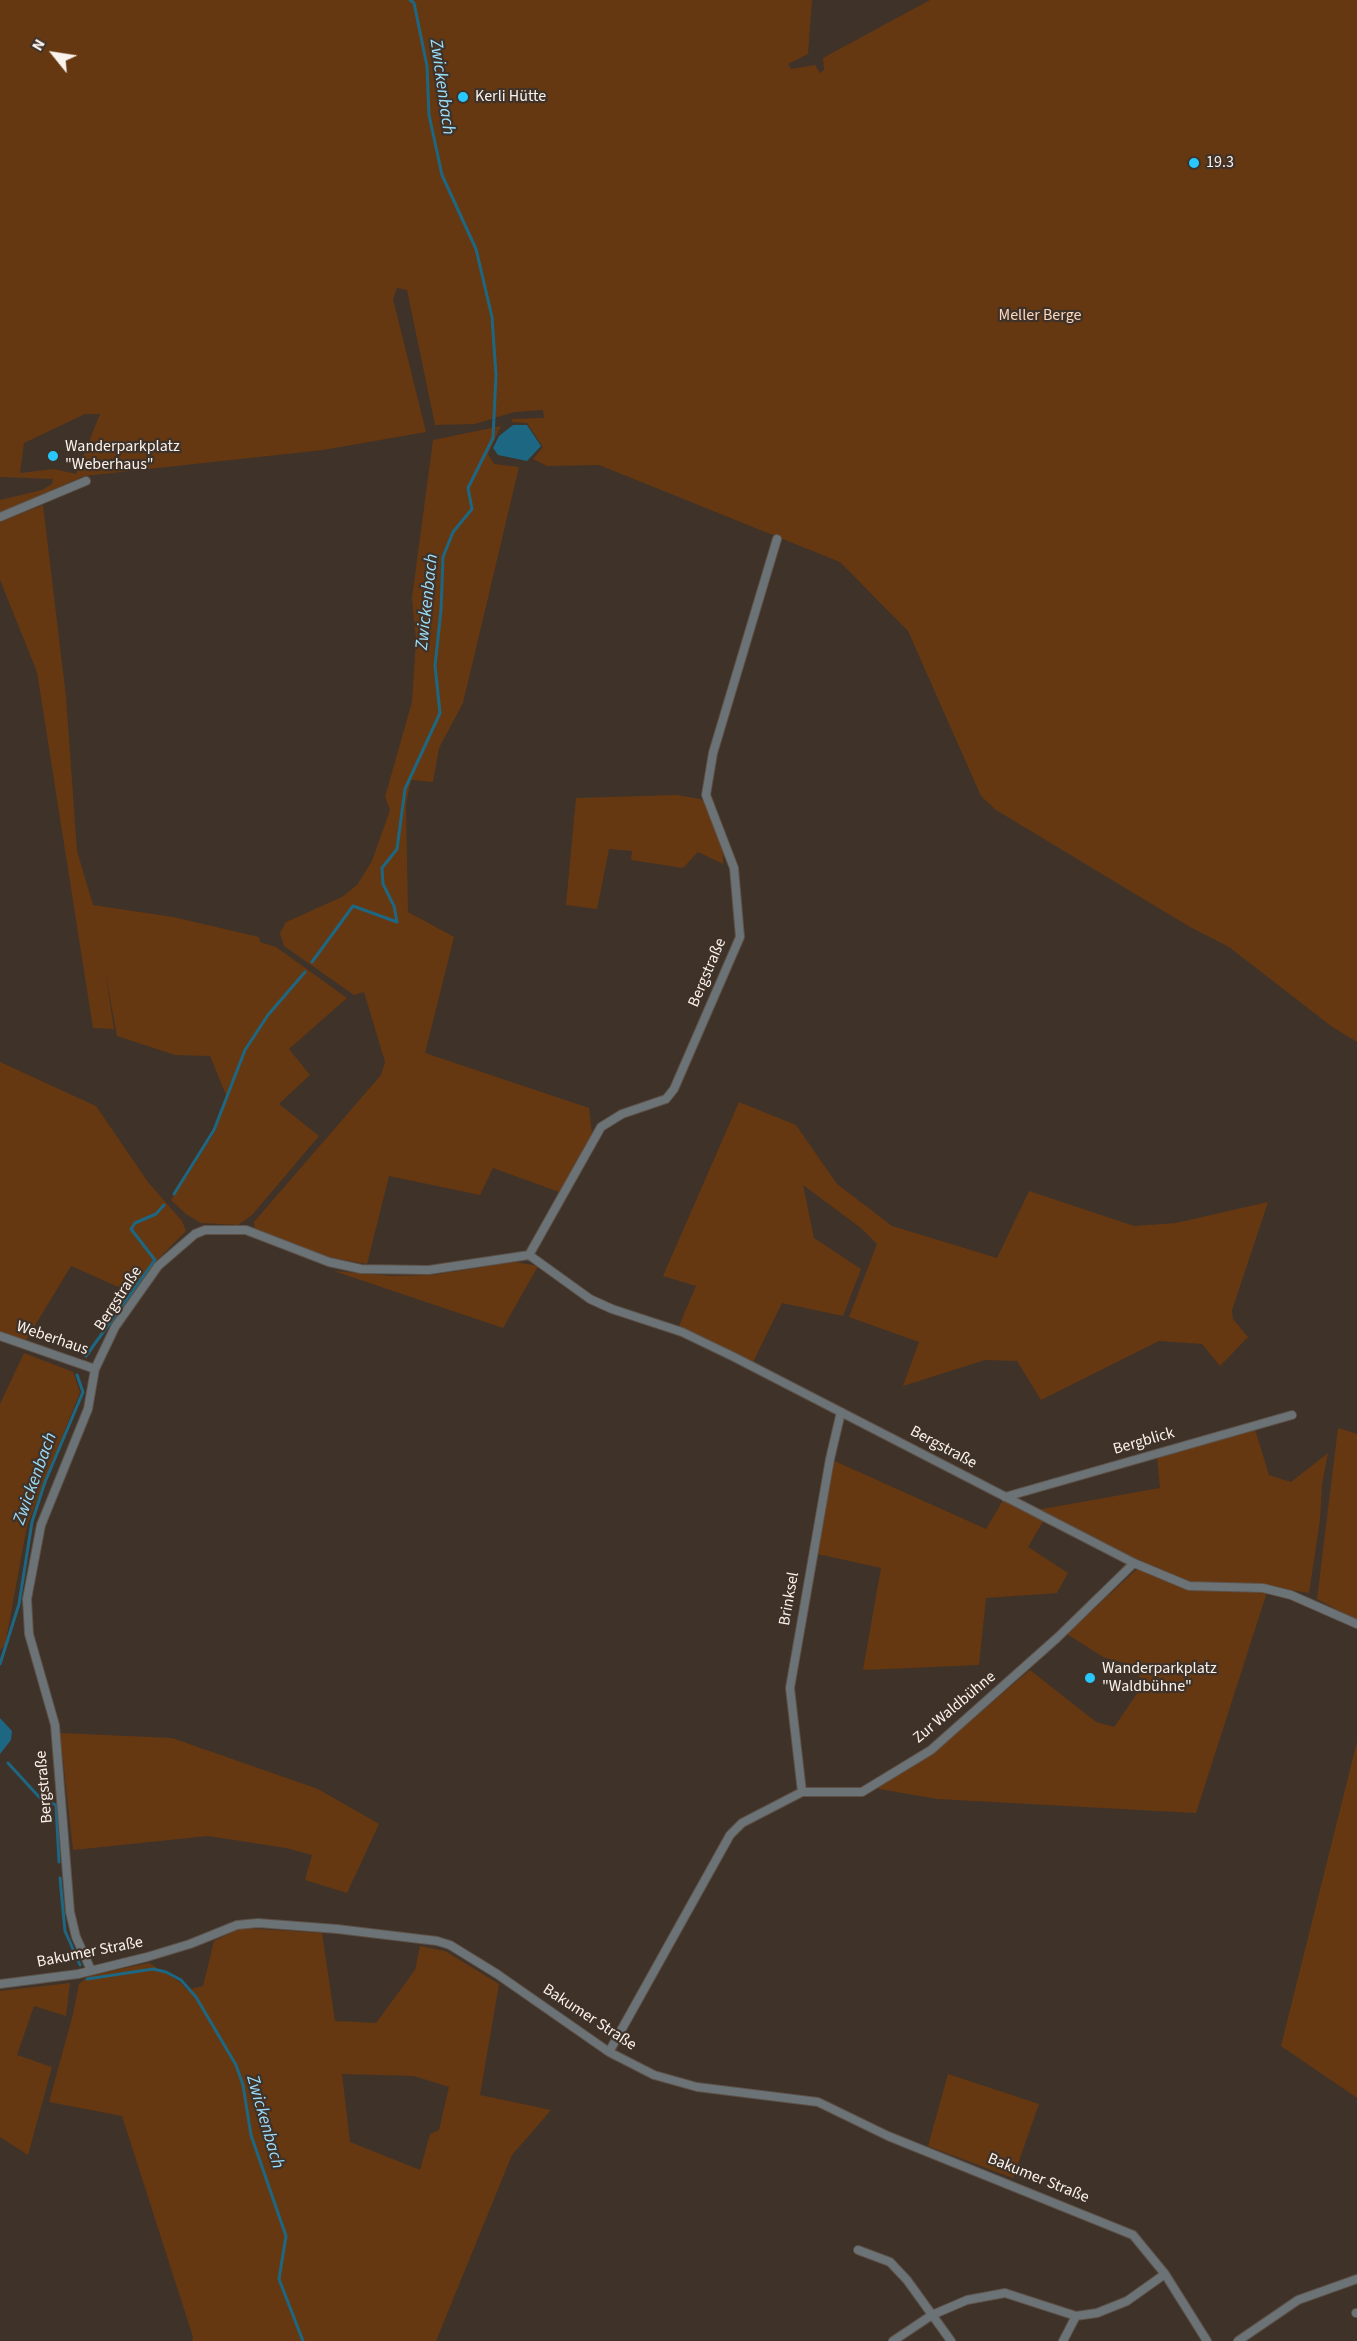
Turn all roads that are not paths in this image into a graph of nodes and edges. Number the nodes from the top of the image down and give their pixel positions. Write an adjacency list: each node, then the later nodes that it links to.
1 (86, 481): 2 (street)
2 (0, 517)
3 (777, 539): 4 (street, Bergstraße)
4 (529, 1255): 6 (street, Bergstraße); 7 (street, Bergstraße)
5 (0, 1336): 6 (street, Weberhaus)
6 (95, 1369): 13 (street, Bergstraße)
7 (842, 1412): 9 (street, Bergstraße); 12 (street, Brinksel)
8 (1292, 1415): 9 (street, Bergblick)
9 (1005, 1497): 10 (street, Bergstraße)
10 (1134, 1563): 11 (street, Bergstraße); 12 (street, Zur Waldbühne)
11 (1357, 1624)
12 (802, 1792): 15 (street, Zur Waldbühne)
13 (91, 1970): 14 (street, Bakumer Straße); 15 (street, Bakumer Straße)
14 (0, 1984)
15 (609, 2052): 17 (street, Bakumer Straße)
16 (858, 2250): 19 (street)
17 (1165, 2274): 20 (street); 24 (street, Bakumer Straße)
18 (1357, 2279): 25 (street)
19 (932, 2316): 20 (street); 21 (street); 22 (street)
20 (1076, 2316): 23 (street)
21 (893, 2341)
22 (951, 2341)
23 (1063, 2341)
24 (1207, 2341)
25 (1238, 2341)

